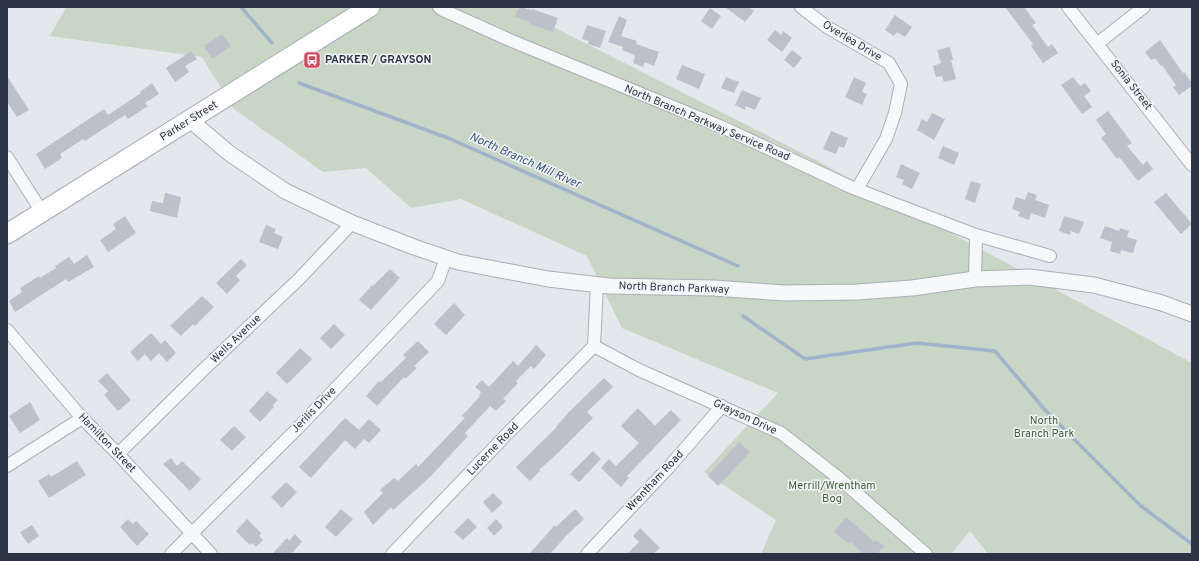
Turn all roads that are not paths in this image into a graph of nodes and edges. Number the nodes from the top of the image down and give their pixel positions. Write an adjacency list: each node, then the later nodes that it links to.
1 (370, 7): 7 (main road, Parker Street)
2 (439, 7): 10 (street, North Branch Parkway Service Road)
3 (801, 7): 10 (street, Overlea Drive)
4 (1068, 7): 6 (street, Sonia Street)
5 (1144, 7): 6 (street)
6 (1098, 43): 9 (street, Sonia Street)
7 (190, 120): 11 (main road, Parker Street); 12 (street, North Branch Parkway)
8 (7, 157): 11 (street)
9 (1192, 165)
10 (857, 189): 14 (street, North Branch Parkway Service Road)
11 (42, 212): 13 (main road, Parker Street)
12 (352, 223): 16 (street, North Branch Parkway); 24 (street, Wells Avenue)
13 (7, 234)
14 (976, 235): 15 (street, North Branch Parkway Service Road); 17 (street)
15 (1050, 256)
16 (446, 258): 18 (street, North Branch Parkway); 26 (street, Jerilis Drive)
17 (975, 280): 18 (street, North Branch Parkway); 19 (street, North Branch Parkway)
18 (597, 284): 21 (street)
19 (1192, 314)
20 (7, 330): 23 (street, Hamilton Street)
21 (594, 346): 22 (street, Grayson Drive); 29 (street, Lucerne Road)
22 (722, 406): 30 (street, Wrentham Road); 31 (street, Grayson Drive)
23 (82, 418): 24 (street, Hamilton Street); 25 (street)
24 (118, 454): 26 (street, Hamilton Street)
25 (7, 466)
26 (191, 532): 27 (street, Jerilis Drive); 28 (street, Hamilton Street)
27 (171, 554)
28 (211, 554)
29 (392, 554)
30 (587, 554)
31 (926, 554)

